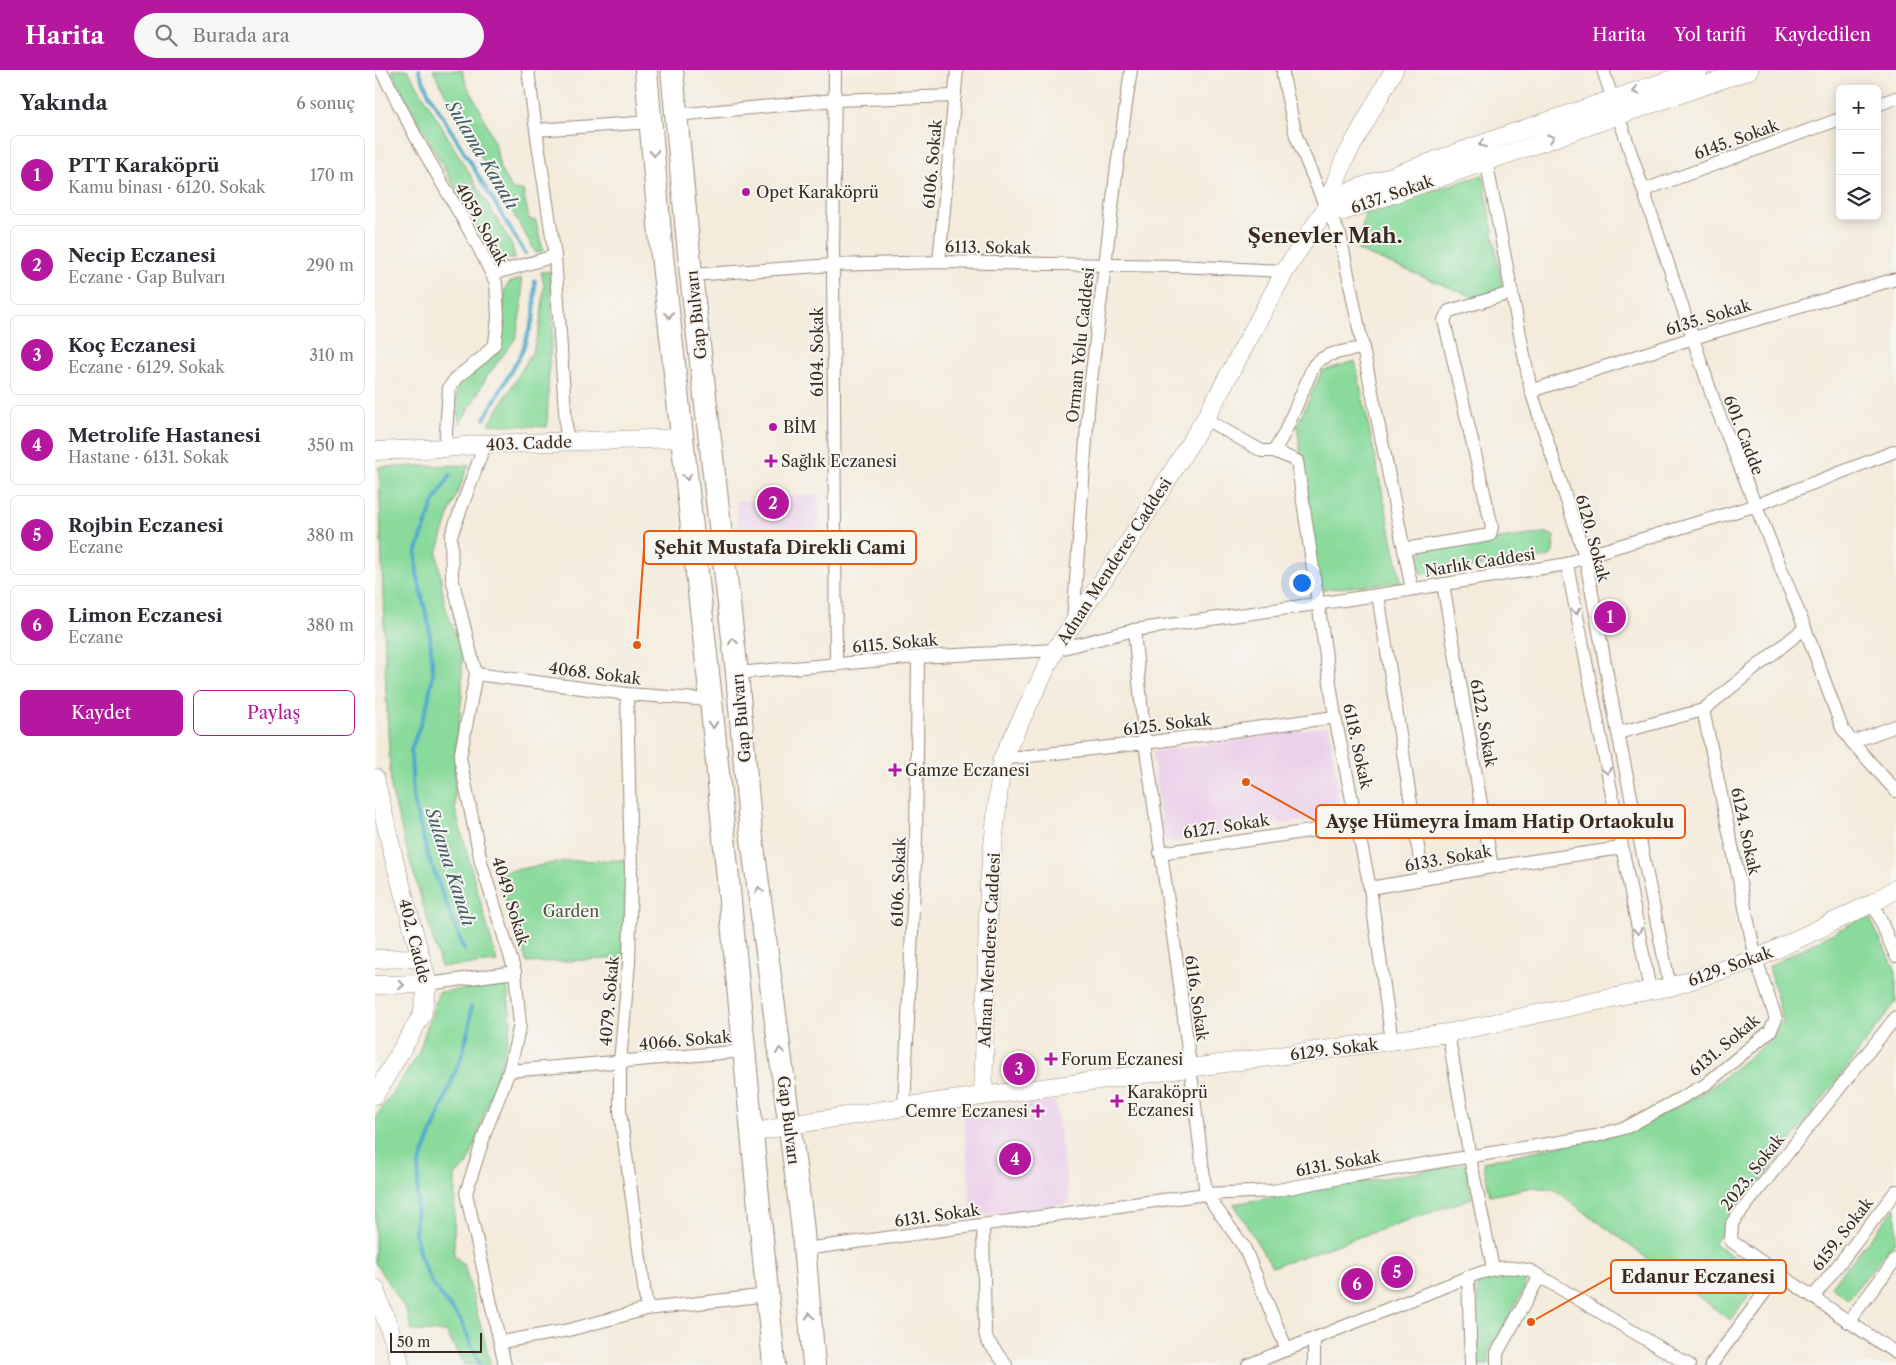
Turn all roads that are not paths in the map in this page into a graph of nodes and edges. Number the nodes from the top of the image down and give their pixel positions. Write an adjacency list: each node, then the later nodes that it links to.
1 (381, 70): 30 (street, 4059. Sokak)
2 (529, 70): 21 (street)
3 (646, 70): 20 (highway, Gap Bulvarı)
4 (672, 70): 18 (highway, Gap Bulvarı)
5 (835, 70): 15 (street, 6104. Sokak)
6 (957, 70): 13 (street, 6106. Sokak)
7 (1131, 70): 28 (street, Orman Yolu Caddesi)
8 (1283, 70): 24 (street)
9 (1393, 70): 24 (street, Adnan Menderes Caddesi)
10 (1603, 70): 17 (street, 601. Cadde)
11 (1699, 70): 17 (street, 6137. Sokak, one-way to 17)
12 (1749, 70): 17 (street, 6137. Sokak)
13 (955, 96): 15 (street); 26 (street, 6106. Sokak)
14 (1896, 98): 16 (street)
15 (835, 100): 18 (street); 27 (street, 6104. Sokak)
16 (1881, 104)
17 (1616, 107): 22 (street, 6137. Sokak, one-way to 17); 23 (street, 601. Cadde); 24 (street, 6137. Sokak, one-way to 24)
18 (676, 115): 31 (highway, Gap Bulvarı)
19 (1836, 119): 23 (street, 6145. Sokak)
20 (651, 122): 21 (street); 38 (highway, Gap Bulvarı, one-way to 38)
21 (535, 130): 25 (street)
22 (1486, 160): 24 (street, 6137. Sokak); 33 (street, 6120. Sokak)
23 (1643, 190): 34 (street, 601. Cadde)
24 (1326, 208): 29 (street, Adnan Menderes Caddesi); 35 (street)
25 (555, 256): 30 (street); 39 (street)
26 (939, 262): 27 (street, 6113. Sokak); 28 (street, 6113. Sokak)
27 (833, 265): 31 (street, 6113. Sokak); 58 (street, 6104. Sokak)
28 (1105, 265): 29 (street, 6113. Sokak); 53 (street, Orman Yolu Caddesi)
29 (1285, 271): 37 (street, Adnan Menderes Caddesi)
30 (492, 274): 41 (street, 4059. Sokak)
31 (691, 275): 59 (highway, Gap Bulvarı, one-way to 31)
32 (1896, 279): 34 (street, 6135. Sokak)
33 (1511, 293): 36 (street, 6120. Sokak); 46 (street)
34 (1693, 338): 36 (street, 6135. Sokak); 45 (street, 601. Cadde)
35 (1363, 348): 44 (street); 46 (street)
36 (1531, 391): 47 (street, 6120. Sokak)
37 (1205, 419): 44 (street); 53 (street, Adnan Menderes Caddesi)
38 (683, 438): 39 (street, 403. Cadde); 62 (highway, Gap Bulvarı, one-way to 62)
39 (567, 442): 40 (street, 403. Cadde)
40 (485, 444): 41 (street, 403. Cadde); 60 (street, 4049. Sokak)
41 (445, 448): 43 (street, 403. Cadde)
42 (1896, 450): 45 (street, Narlık Caddesi)
43 (375, 451)
44 (1274, 451): 52 (street, 6118. Sokak)
45 (1754, 506): 47 (street, Narlık Caddesi); 54 (street, 601. Cadde)
46 (1404, 549): 50 (street)
47 (1585, 556): 48 (street, Narlık Caddesi); 66 (street, 6120. Sokak)
48 (1567, 564): 49 (street, Narlık Caddesi); 74 (street, one-way to 74)
49 (1443, 584): 50 (street, Narlık Caddesi); 76 (street, 6122. Sokak)
50 (1412, 589): 51 (street, Narlık Caddesi)
51 (1378, 596): 52 (street, Narlık Caddesi); 77 (street)
52 (1317, 604): 55 (street, Narlık Caddesi); 64 (street, 6118. Sokak)
53 (1073, 624): 56 (street, Adnan Menderes Caddesi)
54 (1805, 628): 63 (street); 67 (street, 601. Cadde)
55 (1134, 630): 56 (street, Narlık Caddesi); 68 (street, 6116. Sokak)
56 (1055, 650): 57 (street, 6115. Sokak); 69 (street, Adnan Menderes Caddesi)
57 (918, 657): 58 (street, 6115. Sokak); 99 (street, 6106. Sokak)
58 (836, 665): 59 (street, 6115. Sokak)
59 (737, 673): 100 (highway, Gap Bulvarı, one-way to 59)
60 (476, 674): 61 (street, 4068. Sokak); 85 (street, 4049. Sokak)
61 (627, 694): 62 (street, 4068. Sokak); 94 (street, 4079. Sokak)
62 (711, 700): 93 (highway, Gap Bulvarı, one-way to 93)
63 (1703, 710): 66 (street); 84 (street, 6124. Sokak)
64 (1335, 717): 68 (street, 6125. Sokak); 73 (street, 6118. Sokak)
65 (1896, 726): 67 (street)
66 (1618, 734): 88 (street, 6120. Sokak)
67 (1852, 742): 71 (street, 601. Cadde)
68 (1145, 743): 69 (street, 6125. Sokak); 75 (street, 6116. Sokak)
69 (1002, 759): 98 (street, Adnan Menderes Caddesi)
70 (375, 778): 72 (street, 402. Cadde)
71 (1896, 791)
72 (378, 799): 82 (street, 402. Cadde)
73 (1358, 824): 75 (street, 6127. Sokak); 78 (street, 6118. Sokak)
74 (1621, 848): 76 (street, 6133. Sokak); 89 (street, one-way to 89)
75 (1160, 853): 95 (street, 6116. Sokak)
76 (1492, 867): 77 (street, 6133. Sokak)
77 (1423, 879): 78 (street, 6133. Sokak)
78 (1370, 888): 92 (street, 6118. Sokak)
79 (1896, 889): 80 (street, 6129. Sokak)
80 (1873, 903): 81 (street); 84 (street, 6129. Sokak)
81 (1896, 956)
82 (421, 958): 83 (street); 86 (street, 402. Cadde)
83 (375, 959)
84 (1757, 959): 88 (street, 6129. Sokak); 102 (street, 6131. Sokak)
85 (515, 972): 86 (street); 96 (street, 4049. Sokak)
86 (428, 984): 87 (street, one-way to 86); 97 (street, 402. Cadde)
87 (375, 985)
88 (1670, 987): 89 (street, 6129. Sokak)
89 (1650, 990): 91 (street, 6129. Sokak)
90 (1896, 1017): 109 (street, 2023. Sokak)
91 (1448, 1033): 92 (street, 6129. Sokak); 102 (street)
92 (1392, 1042): 95 (street, 6129. Sokak)
93 (744, 1052): 94 (street, 4066. Sokak); 101 (highway, Gap Bulvarı)
94 (620, 1062): 96 (street, 4066. Sokak); 115 (street, 4079. Sokak)
95 (1190, 1067): 98 (street, 6129. Sokak); 104 (street, 6116. Sokak)
96 (509, 1071): 118 (street, 4049. Sokak)
97 (375, 1094)
98 (983, 1096): 99 (street, 6129. Sokak)
99 (904, 1108): 100 (street, 6129. Sokak)
100 (790, 1125): 101 (street, 6129. Sokak); 106 (highway, Gap Bulvarı)
101 (752, 1133): 112 (highway, Gap Bulvarı)
102 (1470, 1158): 104 (street, 6131. Sokak); 108 (street)
103 (1896, 1191): 113 (street, 6159. Sokak)
104 (1206, 1194): 105 (street, 6131. Sokak); 119 (street, 6116. Sokak)
105 (983, 1225): 106 (street, 6131. Sokak); 125 (street)
106 (805, 1250): 124 (highway, Gap Bulvarı, one-way to 106)
107 (1896, 1259): 116 (street)
108 (1493, 1268): 110 (street); 111 (street)
109 (1779, 1273): 113 (street, 2023. Sokak); 131 (street)
110 (1540, 1276): 129 (street); 130 (street)
111 (1469, 1277): 117 (street); 128 (street)
112 (768, 1295): 115 (street); 123 (highway, Gap Bulvarı)
113 (1814, 1296): 116 (street, 2023. Sokak)
114 (376, 1297): 121 (street)
115 (647, 1309): 118 (street)
116 (1848, 1322): 120 (street, 2023. Sokak)
117 (1314, 1339): 119 (street); 127 (street)
118 (501, 1342): 122 (street, 4049. Sokak)
119 (1287, 1350): 126 (street)
120 (1896, 1353)
121 (400, 1365)
122 (505, 1365)
123 (774, 1365)
124 (814, 1365)
125 (1006, 1365)
126 (1248, 1365)
127 (1314, 1365)
128 (1471, 1365)
129 (1497, 1365)
130 (1689, 1365)
131 (1711, 1365)

